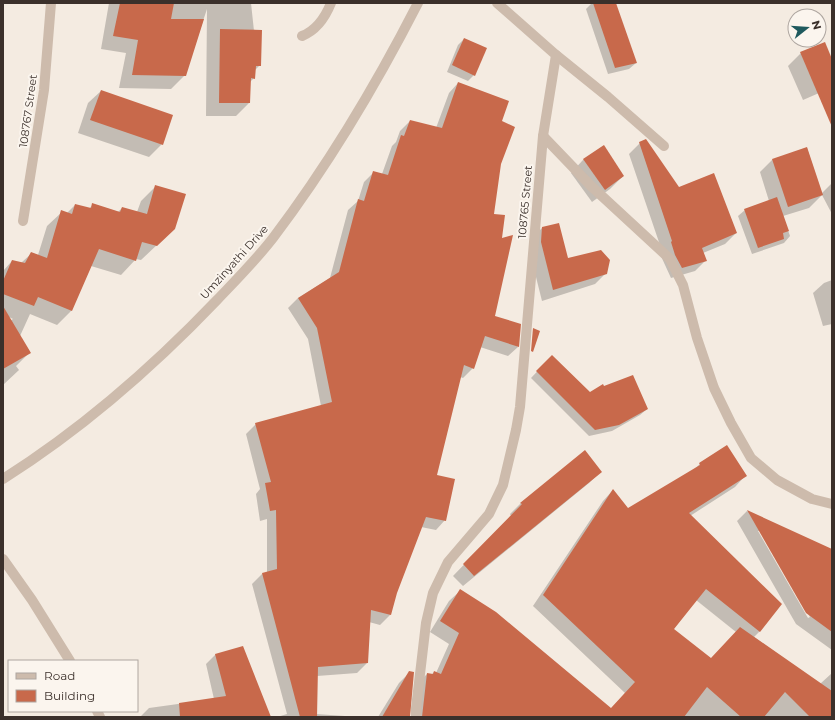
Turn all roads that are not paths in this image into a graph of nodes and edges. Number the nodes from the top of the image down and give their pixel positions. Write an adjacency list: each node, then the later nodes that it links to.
1 (52, 3): 9 (street, 108767 Street)
2 (331, 3): 5 (street)
3 (418, 3): 10 (street, Umzinyathi Drive)
4 (496, 3): 6 (street)
5 (302, 36)
6 (556, 55): 7 (street, 108765 Street); 8 (street)
7 (543, 136): 11 (street); 14 (street, 108765 Street)
8 (664, 146)
9 (23, 221)
10 (3, 479)
11 (832, 504)
12 (3, 559): 13 (street)
13 (69, 660)
14 (416, 717)

